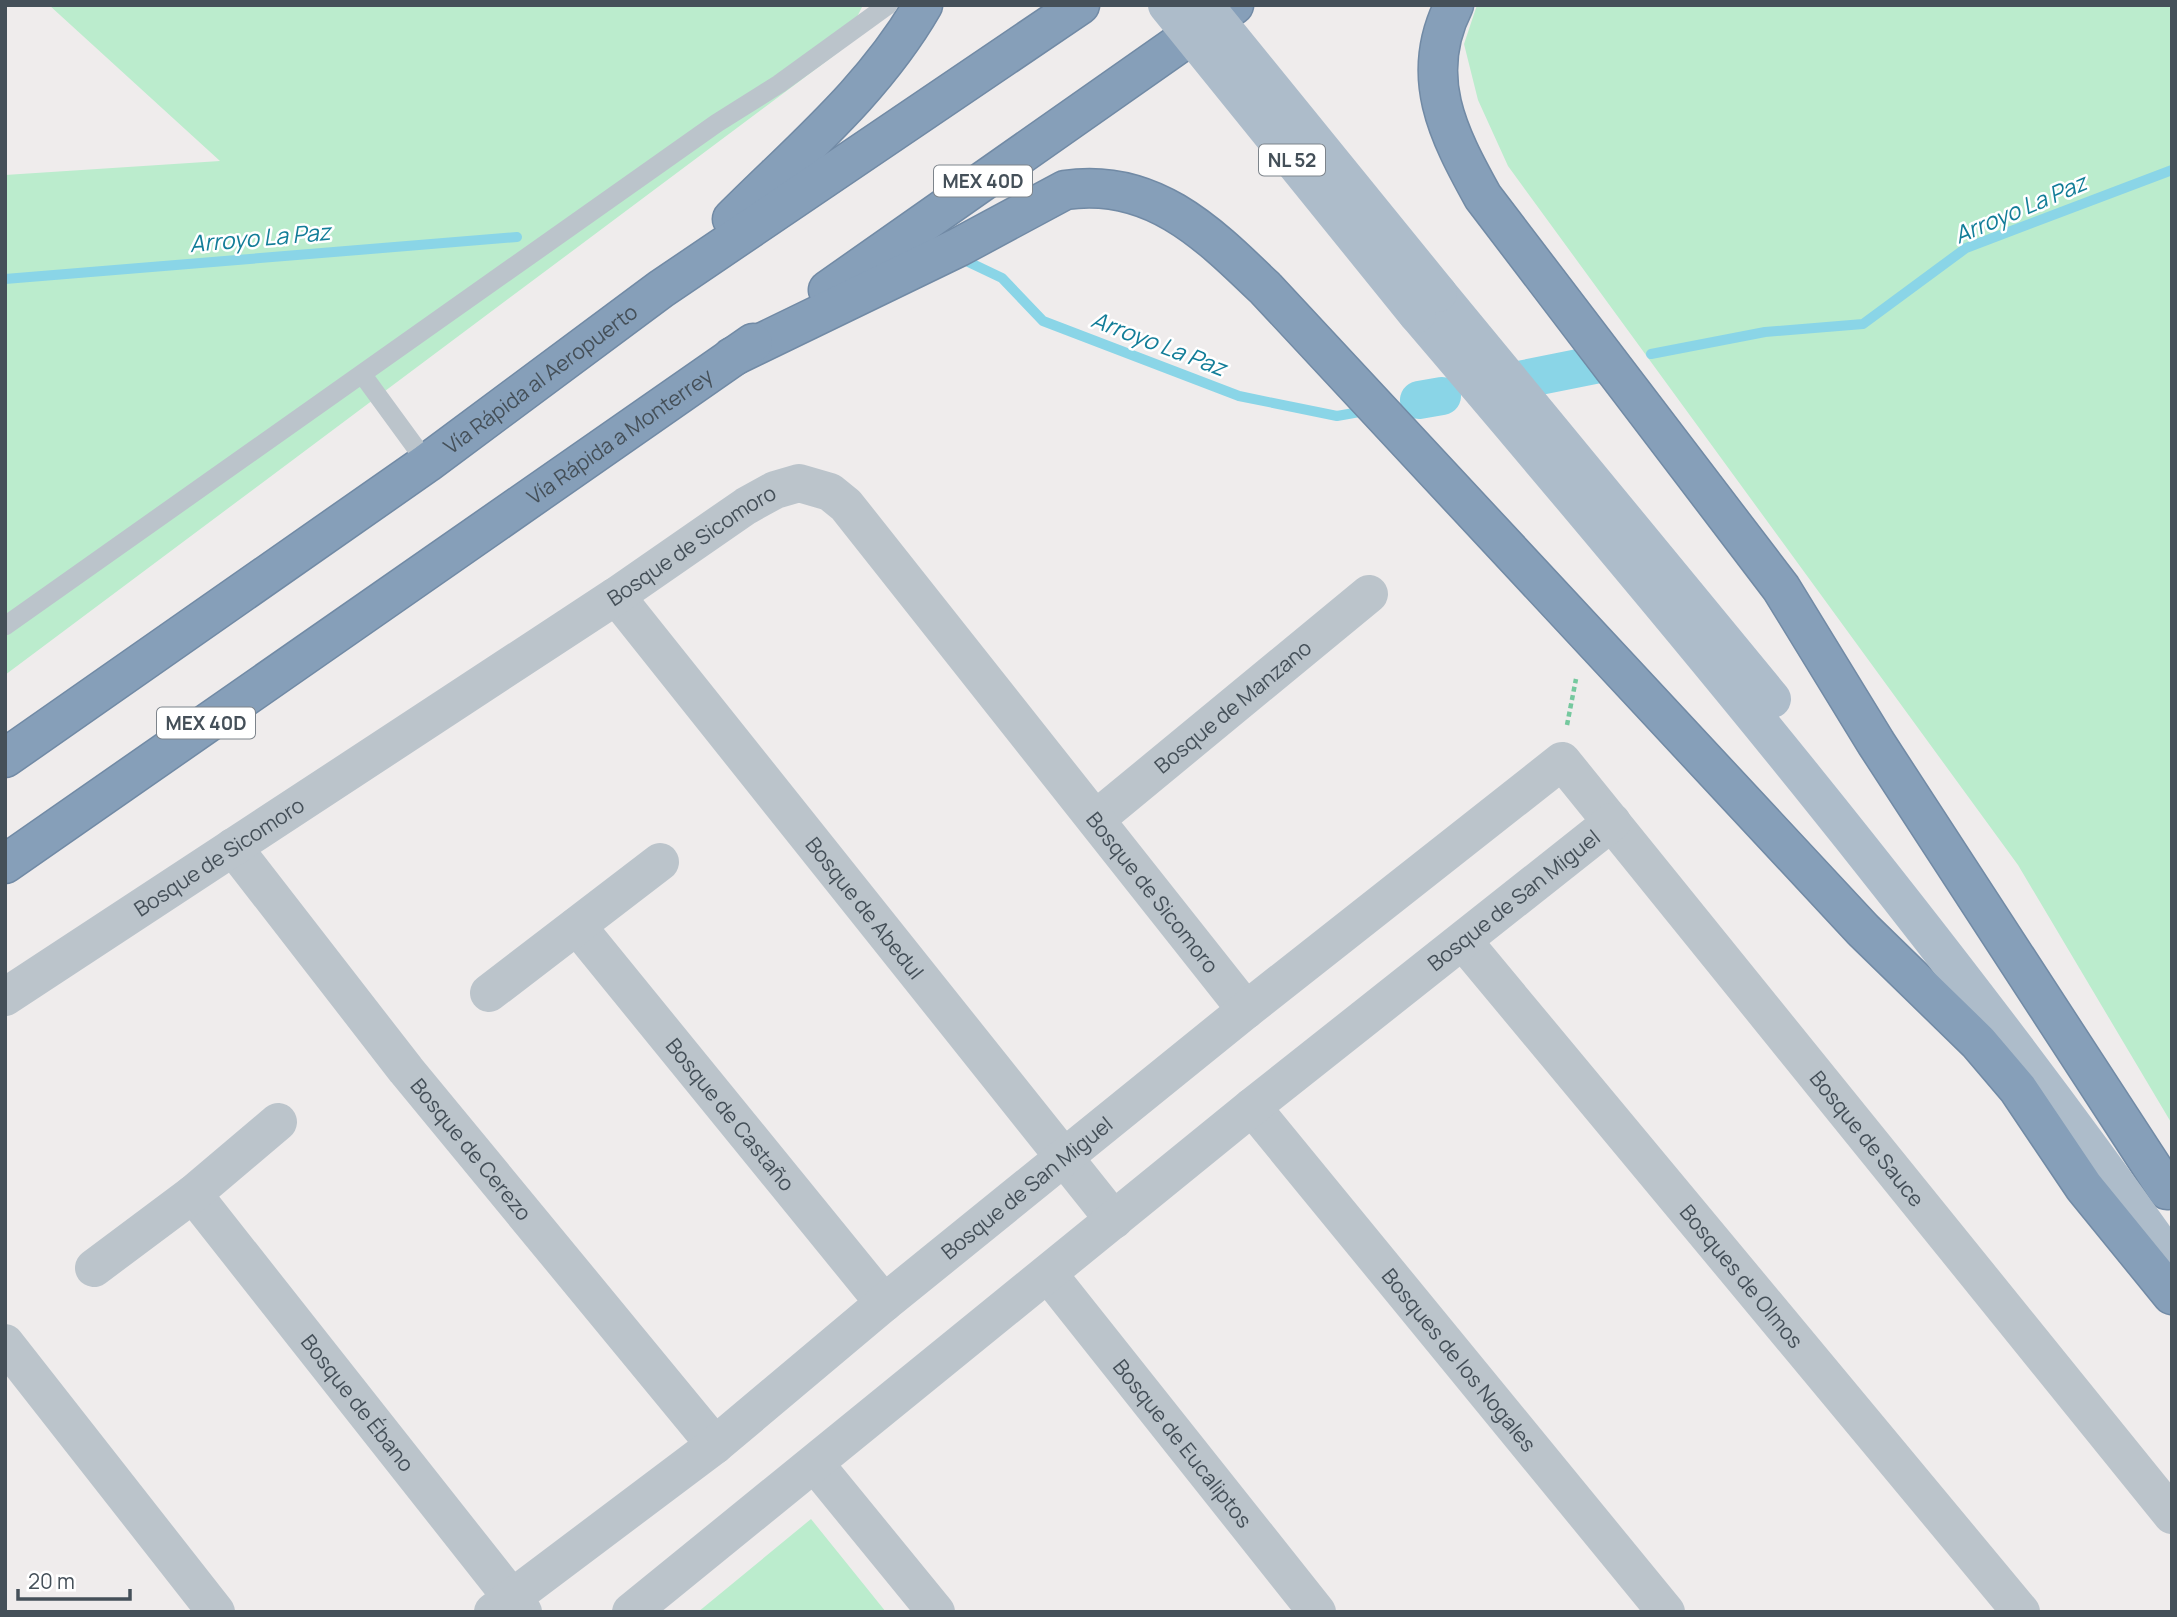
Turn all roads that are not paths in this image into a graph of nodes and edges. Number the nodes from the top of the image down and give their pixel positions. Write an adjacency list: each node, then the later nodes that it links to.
1 (888, 5): 11 (lane)
2 (923, 5): 8 (highway)
3 (1080, 5): 8 (highway, Vía Rápida al Aeropuerto)
4 (1167, 5): 9 (main road, NL 52, bridge)
5 (1204, 5): 9 (main road, bridge)
6 (1234, 5): 10 (highway, Vía Rápida a Monterrey / MEX 40D)
7 (1454, 5): 31 (highway)
8 (661, 289): 12 (highway, Vía Rápida al Aeropuerto)
9 (1427, 303): 31 (main road); 34 (main road)
10 (732, 357): 22 (highway, Vía Rápida a Monterrey / MEX 40D); 37 (highway)
11 (362, 374): 12 (lane); 15 (lane)
12 (427, 463): 16 (highway, Vía Rápida al Aeropuerto)
13 (1369, 594): 18 (street, Bosque de Manzano)
14 (616, 597): 18 (street, Bosque de Sicomoro); 20 (street, Bosque de Sicomoro); 30 (street, Bosque de Abedul)
15 (5, 626)
16 (5, 758)
17 (1562, 761): 19 (street, Bosque de Sauce); 27 (street, Bosque de San Miguel)
18 (1097, 819): 27 (street, Bosque de Sicomoro)
19 (1612, 822): 24 (street, Bosque de San Miguel); 42 (street, Bosque de Sauce)
20 (233, 848): 26 (street, Bosque de Sicomoro); 40 (street, Bosque de Cerezo)
21 (660, 862): 23 (street)
22 (5, 864)
23 (577, 926): 25 (street); 38 (street, Bosque de Castaño)
24 (1463, 941): 28 (street, Bosque de San Miguel); 49 (street, Bosques de Olmos)
25 (489, 993)
26 (5, 997)
27 (1246, 1010): 30 (street, Bosque de San Miguel)
28 (1252, 1108): 33 (street, Bosque de San Miguel); 48 (street, Bosques de los Nogales)
29 (278, 1122): 32 (street)
30 (1063, 1158): 33 (street, Bosque de Abedul); 38 (street, Bosque de San Miguel)
31 (2169, 1193)
32 (193, 1194): 35 (street); 43 (street, Bosque de Ébano)
33 (1114, 1220): 36 (street, Bosque de San Miguel)
34 (2172, 1262)
35 (94, 1269)
36 (1049, 1275): 41 (street, Bosque de San Miguel); 47 (street, Bosque de Eucaliptos)
37 (2172, 1295)
38 (884, 1303): 40 (street, Bosque de San Miguel)
39 (5, 1343): 44 (street)
40 (715, 1445): 43 (street, Bosque de San Miguel)
41 (815, 1464): 45 (street, Bosque de San Miguel); 46 (street)
42 (2172, 1515)
43 (509, 1607)
44 (216, 1612)
45 (631, 1612)
46 (936, 1612)
47 (1317, 1612)
48 (1666, 1612)
49 (2021, 1612)

